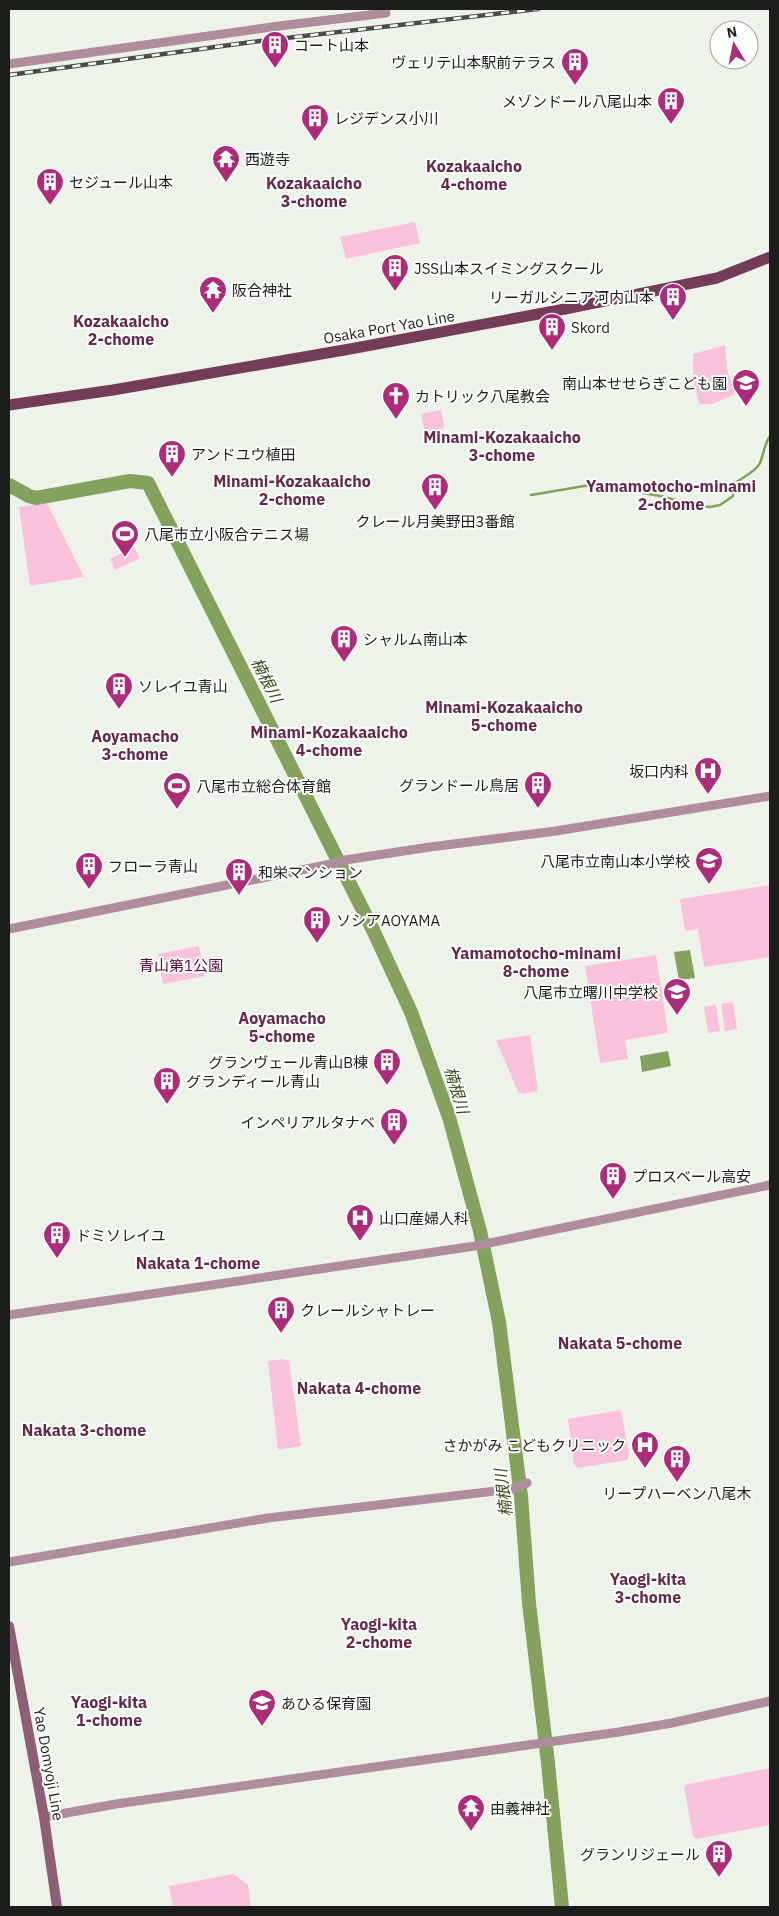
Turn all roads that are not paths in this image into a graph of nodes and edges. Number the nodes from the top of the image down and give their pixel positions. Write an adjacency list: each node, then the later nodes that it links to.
1 (386, 13): 2 (street)
2 (9, 64)
3 (770, 257): 4 (main road, Osaka Port Yao Line)
4 (9, 406)
5 (770, 796): 6 (street)
6 (9, 929)
7 (770, 1185): 8 (street)
8 (9, 1315)
9 (527, 1483): 10 (street)
10 (9, 1562)
11 (9, 1626): 13 (main road, Yao Domyoji Line)
12 (770, 1701): 13 (street)
13 (44, 1817): 14 (main road, Yao Domyoji Line)
14 (57, 1907)

